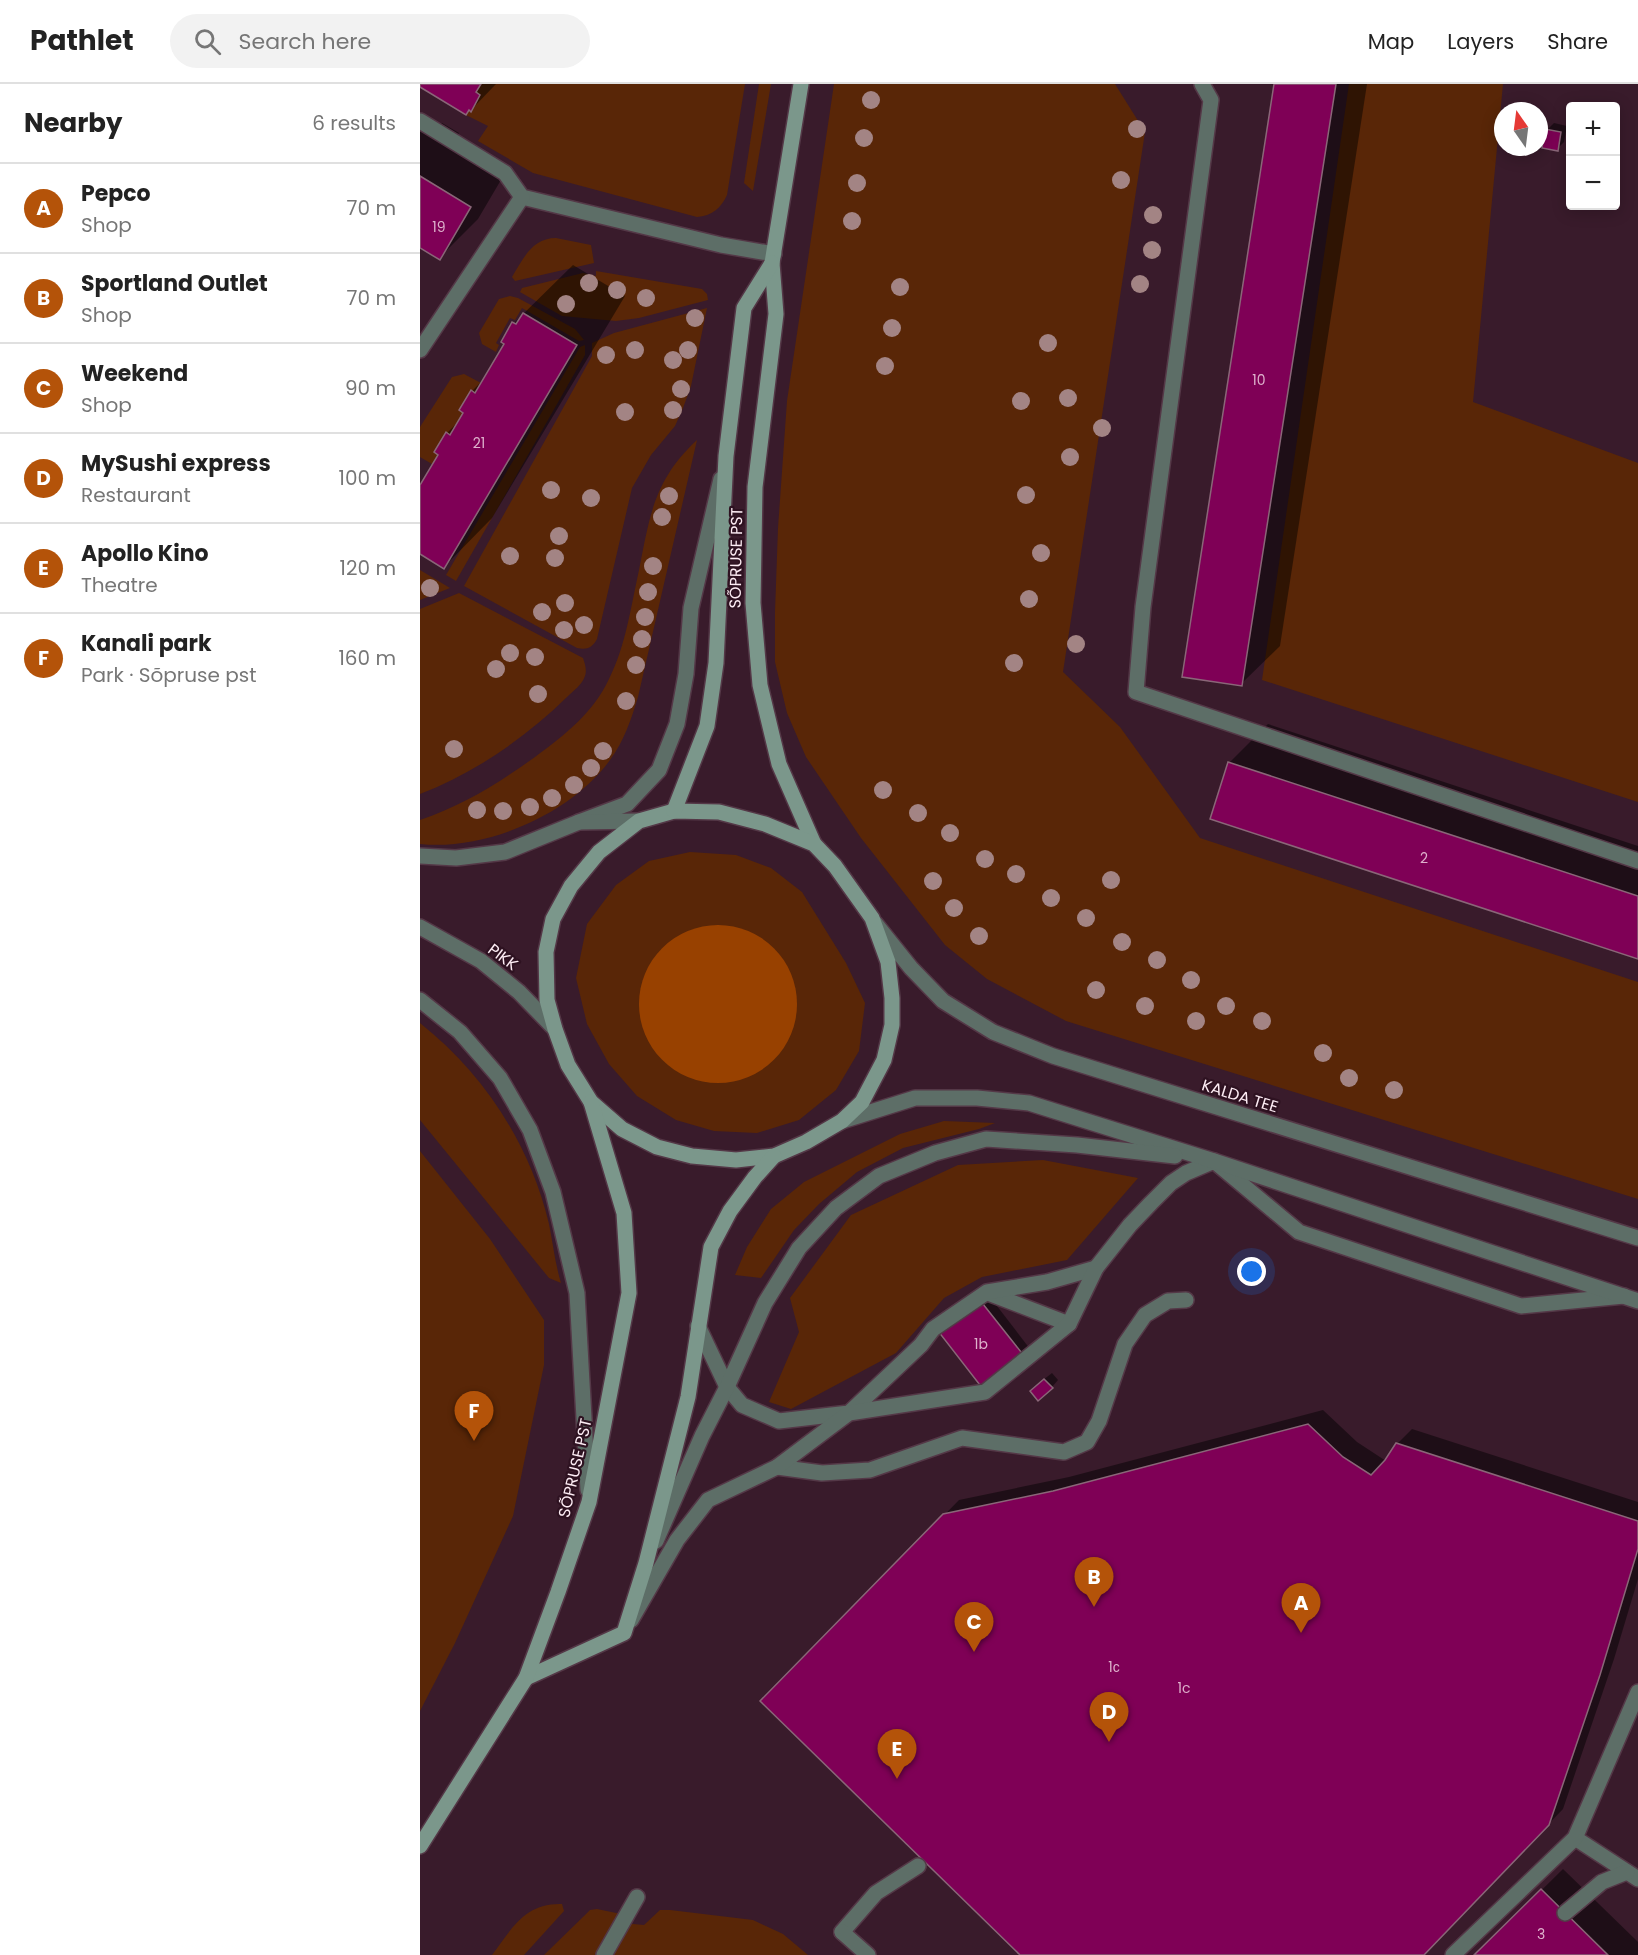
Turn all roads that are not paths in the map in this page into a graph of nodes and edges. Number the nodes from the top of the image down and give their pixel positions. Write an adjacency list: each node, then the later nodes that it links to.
1 (801, 84): 5 (main road, SÕPRUSE PST)
2 (1202, 84): 13 (street)
3 (420, 121): 4 (street)
4 (522, 197): 5 (street); 6 (street)
5 (773, 259): 7 (main road, SÕPRUSE PST); 11 (main road, SÕPRUSE PST)
6 (420, 350)
7 (726, 456): 8 (main road, SÕPRUSE PST); 10 (street)
8 (674, 811): 9 (main road); 11 (main road)
9 (639, 821): 10 (street); 17 (main road)
10 (579, 822): 12 (street)
11 (814, 844): 14 (main road)
12 (420, 856)
13 (1638, 861)
14 (872, 918): 19 (main road); 22 (street, KALDA TEE)
15 (420, 927): 17 (street, PIKK)
16 (420, 1000): 32 (street)
17 (555, 1029): 18 (main road)
18 (591, 1102): 20 (main road); 32 (main road, SÕPRUSE PST)
19 (842, 1121): 20 (main road); 21 (street)
20 (774, 1156): 28 (main road)
21 (1214, 1161): 23 (street); 25 (street); 25 (street); 29 (street)
22 (1637, 1237)
23 (1096, 1268): 24 (street); 27 (street)
24 (987, 1292): 27 (street); 30 (street)
25 (1631, 1298)
26 (1186, 1300): 31 (street)
27 (1069, 1324): 30 (street)
28 (698, 1326): 29 (street); 33 (main road)
29 (727, 1387): 30 (street); 33 (street)
30 (849, 1413): 31 (street)
31 (777, 1467): 34 (street)
32 (589, 1502): 35 (main road, SÕPRUSE PST)
33 (646, 1563): 34 (main road)
34 (624, 1633): 35 (main road)
35 (526, 1678): 38 (main road, SÕPRUSE PST)
36 (1638, 1692): 37 (street)
37 (1575, 1838): 40 (street); 45 (street)
38 (420, 1846)
39 (918, 1866): 44 (street)
40 (1633, 1875): 42 (street)
41 (637, 1897): 43 (street)
42 (1565, 1913)
43 (604, 1955)
44 (868, 1955)
45 (1454, 1955)

